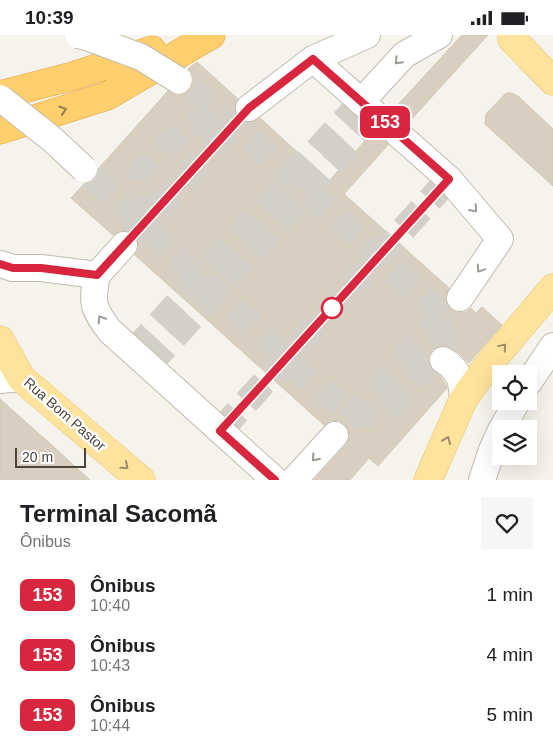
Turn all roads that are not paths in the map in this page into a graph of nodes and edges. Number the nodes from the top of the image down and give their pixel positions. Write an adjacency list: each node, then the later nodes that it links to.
1 (78, 35): 9 (street, bridge)
2 (198, 35): 11 (highway)
3 (211, 35): 14 (highway, one-way to 3)
4 (367, 35): 7 (street)
5 (439, 35): 12 (street, one-way to 12)
6 (509, 37): 8 (main road); 10 (main road)
7 (313, 59): 12 (street); 13 (street)
8 (553, 59)
9 (178, 80)
10 (553, 81)
11 (0, 96): 15 (street, bridge)
12 (361, 101): 20 (street, one-way to 20)
13 (249, 108)
14 (0, 130)
15 (87, 172)
16 (124, 245): 18 (street)
17 (0, 264): 18 (street)
18 (97, 275): 30 (street, one-way to 18)
19 (553, 288): 26 (main road, one-way to 19)
20 (460, 298)
21 (0, 340): 25 (main road, Rua Bom Pastor)
22 (553, 346): 24 (street)
23 (443, 360): 26 (street)
24 (537, 370)
25 (7, 375): 29 (main road, Rua Bom Pastor, one-way to 29)
26 (463, 400): 32 (main road, one-way to 26)
27 (335, 435): 31 (street, one-way to 31)
28 (492, 450): 33 (street)
29 (140, 480)
30 (275, 480)
31 (294, 480)
32 (428, 480)
33 (482, 480)

